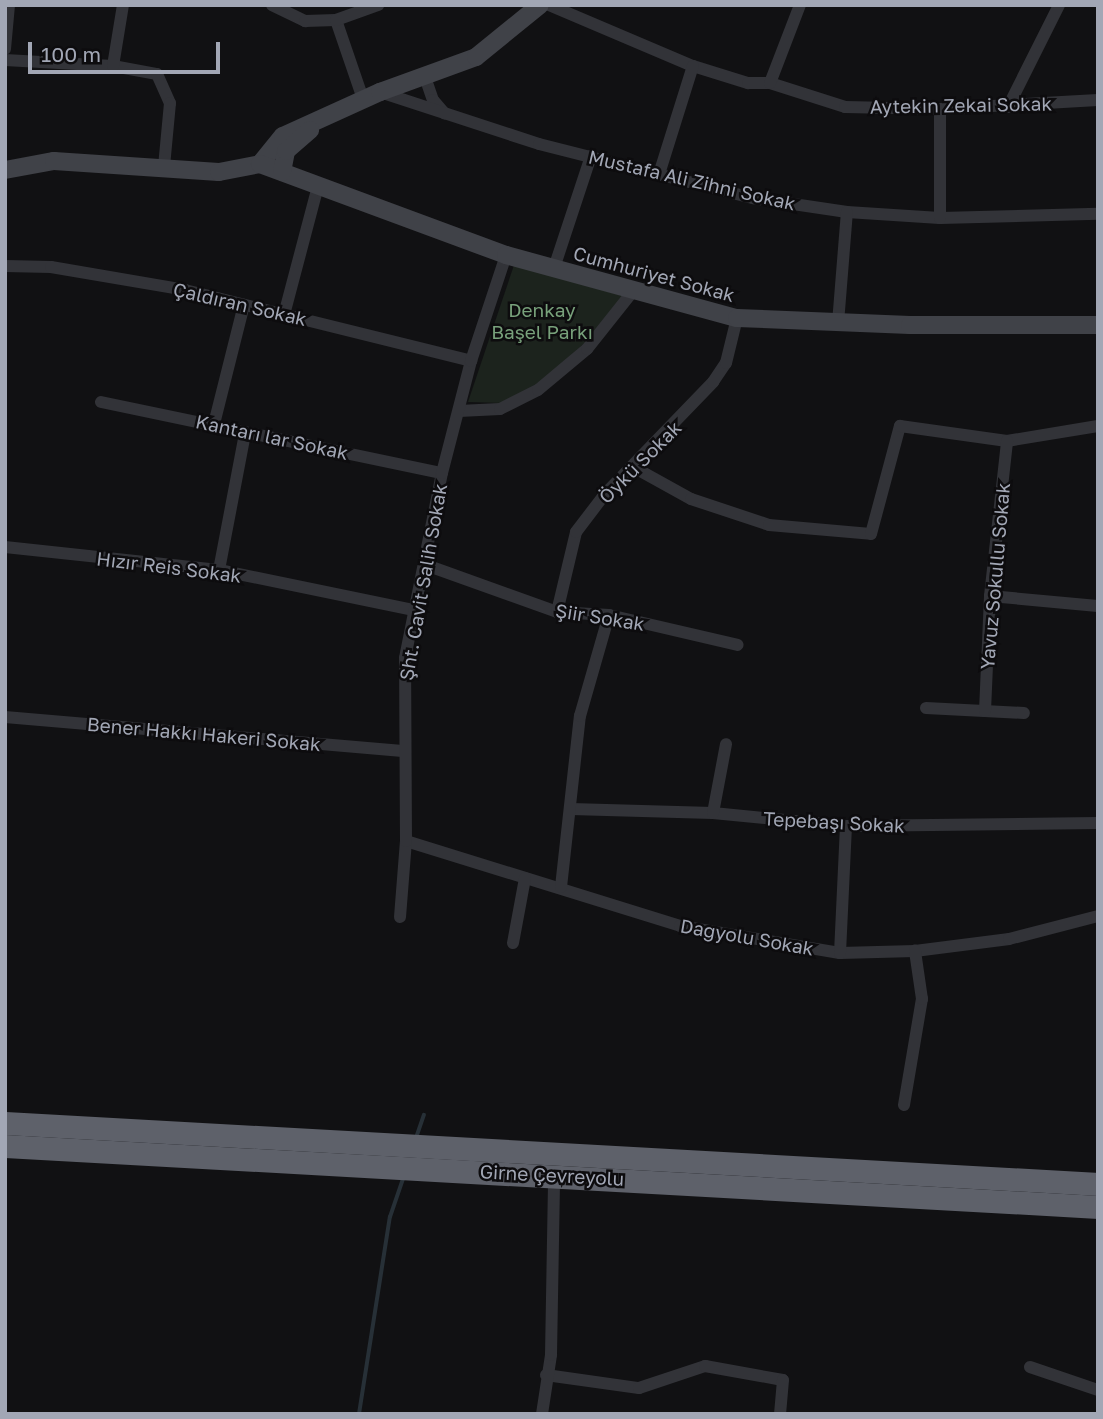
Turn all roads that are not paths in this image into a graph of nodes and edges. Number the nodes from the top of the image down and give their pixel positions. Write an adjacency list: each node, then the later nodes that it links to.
1 (123, 5): 12 (street)
2 (272, 5): 9 (street)
3 (378, 5): 9 (street)
4 (540, 5): 14 (street)
5 (549, 5): 13 (street, Aytekin Zekai Sokak)
6 (800, 5): 15 (street)
7 (1059, 5): 18 (street)
8 (8, 6): 10 (street)
9 (336, 20): 16 (street)
10 (5, 48)
11 (5, 60): 12 (street)
12 (113, 66): 24 (street)
13 (693, 66): 15 (street, Aytekin Zekai Sokak); 26 (street)
14 (425, 77): 16 (street); 20 (street)
15 (770, 83): 19 (street, Aytekin Zekai Sokak)
16 (371, 96): 20 (street, Mustafa Ali Zihni Sokak); 21 (street)
17 (1098, 100): 18 (street, Aytekin Zekai Sokak)
18 (1007, 107): 19 (street, Aytekin Zekai Sokak)
19 (940, 109): 31 (street)
20 (445, 114): 22 (street, Mustafa Ali Zihni Sokak)
21 (326, 116): 23 (street); 27 (street)
22 (591, 156): 26 (street, Mustafa Ali Zihni Sokak); 34 (street)
23 (260, 164): 24 (street); 27 (street, Cumhuriyet Sokak)
24 (164, 167): 25 (street)
25 (5, 170)
26 (660, 171): 29 (street, Mustafa Ali Zihni Sokak)
27 (282, 172): 28 (street, Cumhuriyet Sokak)
28 (318, 186): 32 (street, Cumhuriyet Sokak); 37 (street)
29 (847, 212): 31 (street, Mustafa Ali Zihni Sokak); 39 (street)
30 (1098, 214): 31 (street, Mustafa Ali Zihni Sokak)
31 (940, 218)
32 (506, 255): 34 (street, Cumhuriyet Sokak); 41 (street, Şht. Cavit Salih Sokak)
33 (5, 266): 36 (street, Çaldıran Sokak)
34 (554, 268): 35 (street, Cumhuriyet Sokak)
35 (634, 290): 38 (street, Cumhuriyet Sokak); 43 (street)
36 (244, 305): 37 (street, Çaldıran Sokak); 44 (street)
37 (285, 311): 41 (street, Çaldıran Sokak)
38 (737, 318): 39 (street, Cumhuriyet Sokak); 48 (street, Öykü Sokak)
39 (838, 323): 40 (street, Cumhuriyet Sokak)
40 (1098, 325)
41 (471, 361): 43 (street, Şht. Cavit Salih Sokak)
42 (101, 402): 44 (street, Kantarı lar Sokak)
43 (459, 411): 49 (street, Şht. Cavit Salih Sokak)
44 (214, 424): 46 (street, Kantarı lar Sokak)
45 (1098, 426): 47 (street)
46 (245, 433): 49 (street, Kantarı lar Sokak); 52 (street)
47 (1007, 441): 48 (street); 53 (street, Yavuz Sokullu Sokak)
48 (635, 468): 56 (street, Öykü Sokak)
49 (442, 473): 51 (street, Şht. Cavit Salih Sokak)
50 (5, 547): 52 (street, Hızır Reis Sokak)
51 (426, 565): 55 (street, Şht. Cavit Salih Sokak); 56 (street, Şiir Sokak)
52 (219, 570): 55 (street, Hızır Reis Sokak)
53 (990, 596): 54 (street); 60 (street, Yavuz Sokullu Sokak)
54 (1098, 606)
55 (414, 610): 64 (street, Şht. Cavit Salih Sokak)
56 (557, 612): 57 (street, Şiir Sokak)
57 (609, 615): 58 (street, Şiir Sokak); 65 (street)
58 (738, 645)
59 (926, 708): 60 (street)
60 (985, 711): 61 (street)
61 (1024, 713)
62 (5, 717): 64 (street, Bener Hakkı Hakeri Sokak)
63 (726, 744): 66 (street)
64 (403, 751): 69 (street, Şht. Cavit Salih Sokak)
65 (571, 809): 66 (street, Tepebaşı Sokak); 71 (street)
66 (713, 813): 68 (street, Tepebaşı Sokak)
67 (1098, 823): 68 (street, Tepebaşı Sokak)
68 (846, 826): 76 (street)
69 (405, 841): 70 (street, Dağyolu Sokak); 73 (street, Şht. Cavit Salih Sokak)
70 (525, 878): 71 (street, Dağyolu Sokak); 74 (street)
71 (561, 887): 76 (street, Dağyolu Sokak)
72 (1098, 916): 75 (street, Dağyolu Sokak)
73 (400, 917)
74 (513, 943)
75 (915, 951): 76 (street, Dağyolu Sokak); 77 (street)
76 (840, 953)
77 (904, 1105)
78 (5, 1123): 80 (highway, Girne Çevreyolu)
79 (5, 1146): 80 (highway, Girne Çevreyolu)
80 (383, 1155): 81 (highway, Girne Çevreyolu)
81 (443, 1158): 82 (highway, Girne Çevreyolu); 83 (highway, Girne Çevreyolu)
82 (554, 1176): 84 (highway, Girne Çevreyolu); 86 (street)
83 (1098, 1184)
84 (1098, 1207)
85 (1030, 1367): 87 (street)
86 (546, 1375): 88 (street); 89 (street)
87 (1098, 1390)
88 (542, 1414)
89 (780, 1414)

